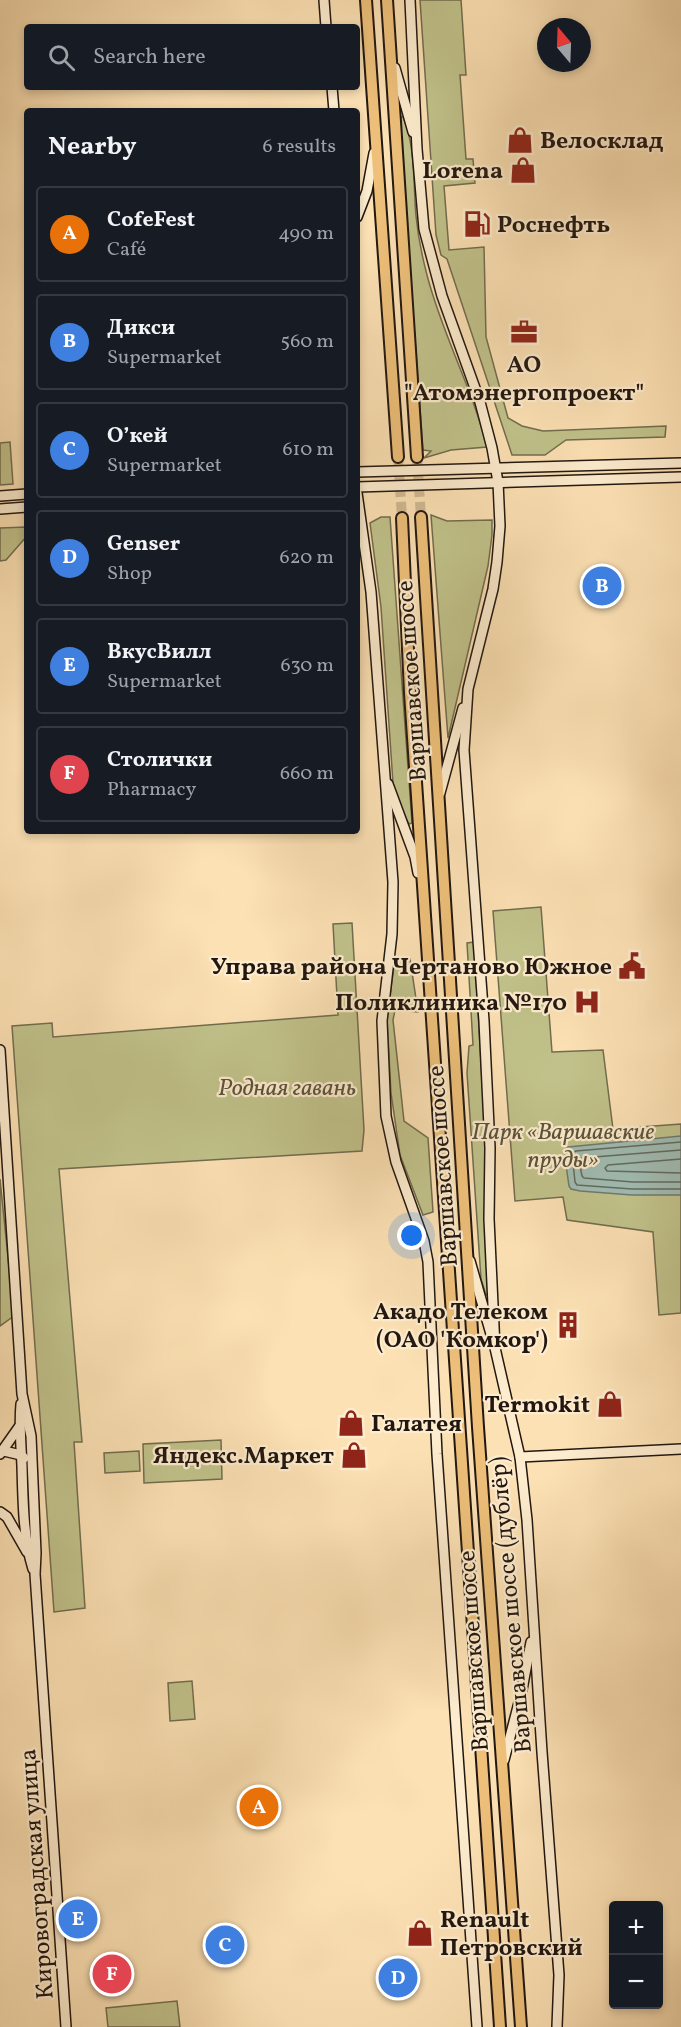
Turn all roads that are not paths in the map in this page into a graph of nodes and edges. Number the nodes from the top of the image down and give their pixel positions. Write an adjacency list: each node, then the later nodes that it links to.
1 (324, 0): 5 (main road)
2 (366, 0): 9 (main road)
3 (387, 0): 6 (main road)
4 (410, 0): 10 (main road)
5 (326, 24)
6 (390, 49): 10 (main road); 13 (main road)
7 (332, 90): 8 (main road)
8 (334, 108)
9 (376, 145): 11 (main road); 12 (main road)
10 (417, 149): 15 (main road)
11 (360, 209)
12 (398, 456)
13 (417, 457)
14 (681, 463): 15 (main road)
15 (496, 467): 16 (main road); 18 (main road, Варшавское шоссе (дублёр))
16 (360, 472)
17 (681, 477): 18 (main road)
18 (498, 482): 19 (main road); 27 (main road, Варшавское шоссе (дублёр))
19 (360, 487)
20 (24, 494): 21 (main road)
21 (0, 496)
22 (24, 507): 23 (main road)
23 (0, 509)
24 (360, 514): 28 (main road)
25 (422, 517): 29 (main road, Варшавское шоссе)
26 (402, 518): 30 (main road, Варшавское шоссе)
27 (468, 689): 29 (main road); 33 (main road, Варшавское шоссе (дублёр))
28 (383, 764): 30 (main road); 49 (main road)
29 (440, 796): 32 (main road, Варшавское шоссе)
30 (427, 921): 50 (main road, Варшавское шоссе)
31 (0, 1050): 34 (main road, Кировоградская улица)
32 (469, 1255): 33 (main road); 47 (main road, Варшавское шоссе)
33 (495, 1348): 39 (main road, Варшавское шоссе (дублёр))
34 (22, 1394): 35 (main road, Кировоградская улица); 40 (main road, Кировоградская улица)
35 (19, 1427): 37 (main road); 38 (main road, Кировоградская улица)
36 (681, 1449): 39 (main road)
37 (2, 1453): 38 (main road)
38 (21, 1455): 40 (main road); 43 (main road, Кировоградская улица)
39 (520, 1457): 46 (main road, Варшавское шоссе (дублёр))
40 (33, 1467): 41 (main road, Кировоградская улица)
41 (34, 1509): 43 (main road); 45 (main road, Кировоградская улица)
42 (4, 1515): 43 (main road); 44 (main road)
43 (24, 1517): 44 (main road, Кировоградская улица)
44 (29, 1557): 45 (main road, Кировоградская улица)
45 (35, 1574): 48 (main road, Кировоградская улица)
46 (534, 1628): 47 (main road); 52 (main road, Варшавское шоссе (дублёр))
47 (502, 1765): 51 (main road, Варшавское шоссе)
48 (66, 2027)
49 (477, 2027)
50 (500, 2027)
51 (521, 2027)
52 (557, 2027)

